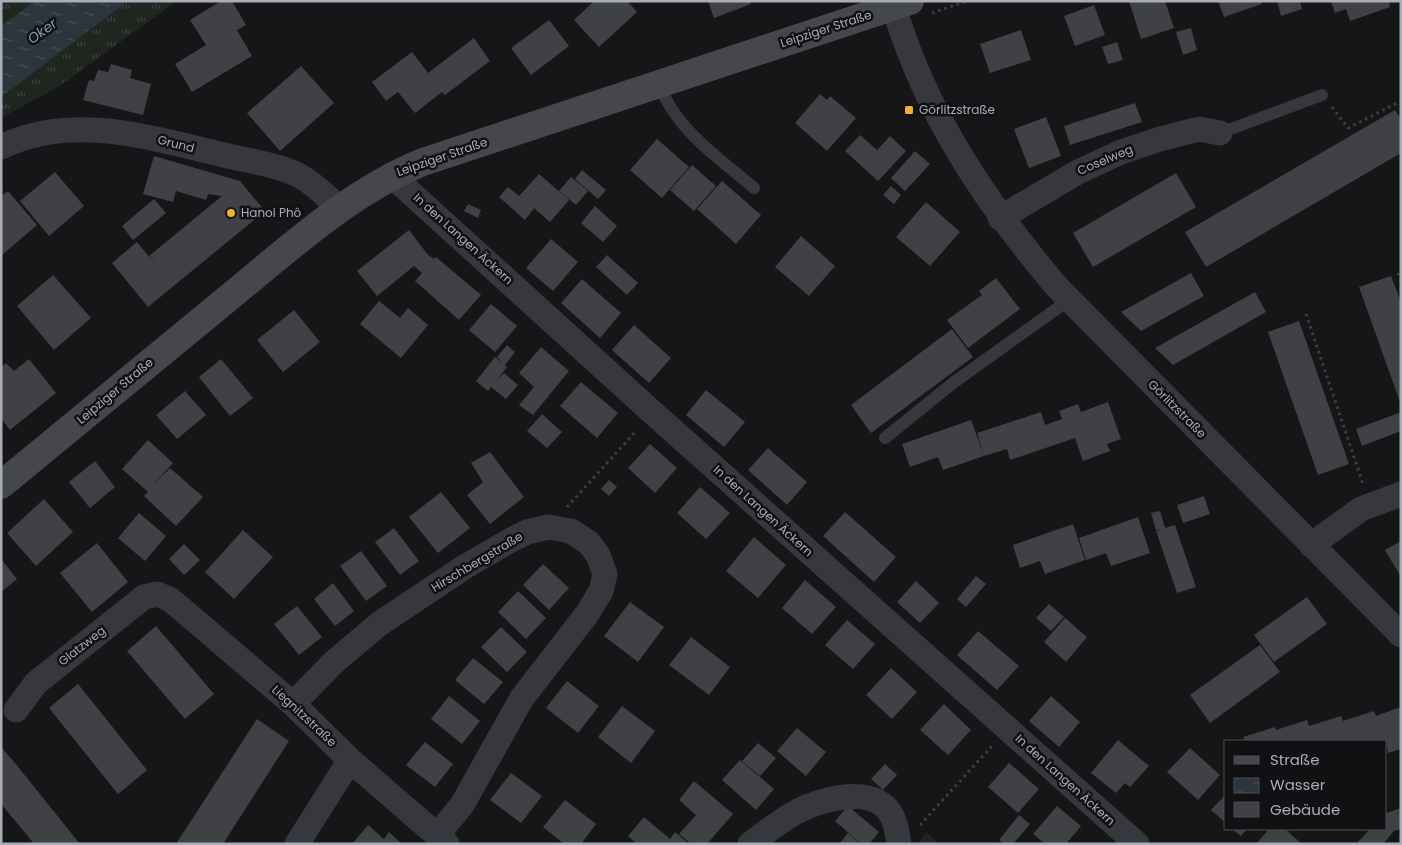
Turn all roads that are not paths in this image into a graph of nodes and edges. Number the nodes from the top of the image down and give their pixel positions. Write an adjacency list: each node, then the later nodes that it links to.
1 (902, 4): 2 (street, Leipziger Straße); 9 (street, Görlitzstraße)
2 (659, 84): 6 (street, Leipziger Straße); 7 (lane)
3 (1322, 95): 4 (lane)
4 (1220, 134): 9 (street, Coselweg)
5 (1, 147): 8 (street, Grund)
6 (391, 175): 8 (street, Leipziger Straße); 24 (street, In den Langen Äckern)
7 (754, 188)
8 (340, 208): 12 (street, Leipziger Straße)
9 (1000, 218): 10 (street, Görlitzstraße)
10 (1069, 300): 11 (lane); 14 (street, Görlitzstraße)
11 (885, 438)
12 (1, 485)
13 (1401, 494): 14 (street)
14 (1311, 545): 16 (street, Görlitzstraße)
15 (157, 594): 17 (street, Liegnitzstraße); 18 (street, Glatzweg)
16 (1401, 635)
17 (293, 704): 19 (street, Liegnitzstraße); 21 (street, Hirschbergstraße)
18 (16, 710)
19 (350, 760): 21 (street, Liegnitzstraße); 22 (street)
20 (907, 837): 23 (street)
21 (442, 839)
22 (297, 844)
23 (750, 844)
24 (1137, 844)

